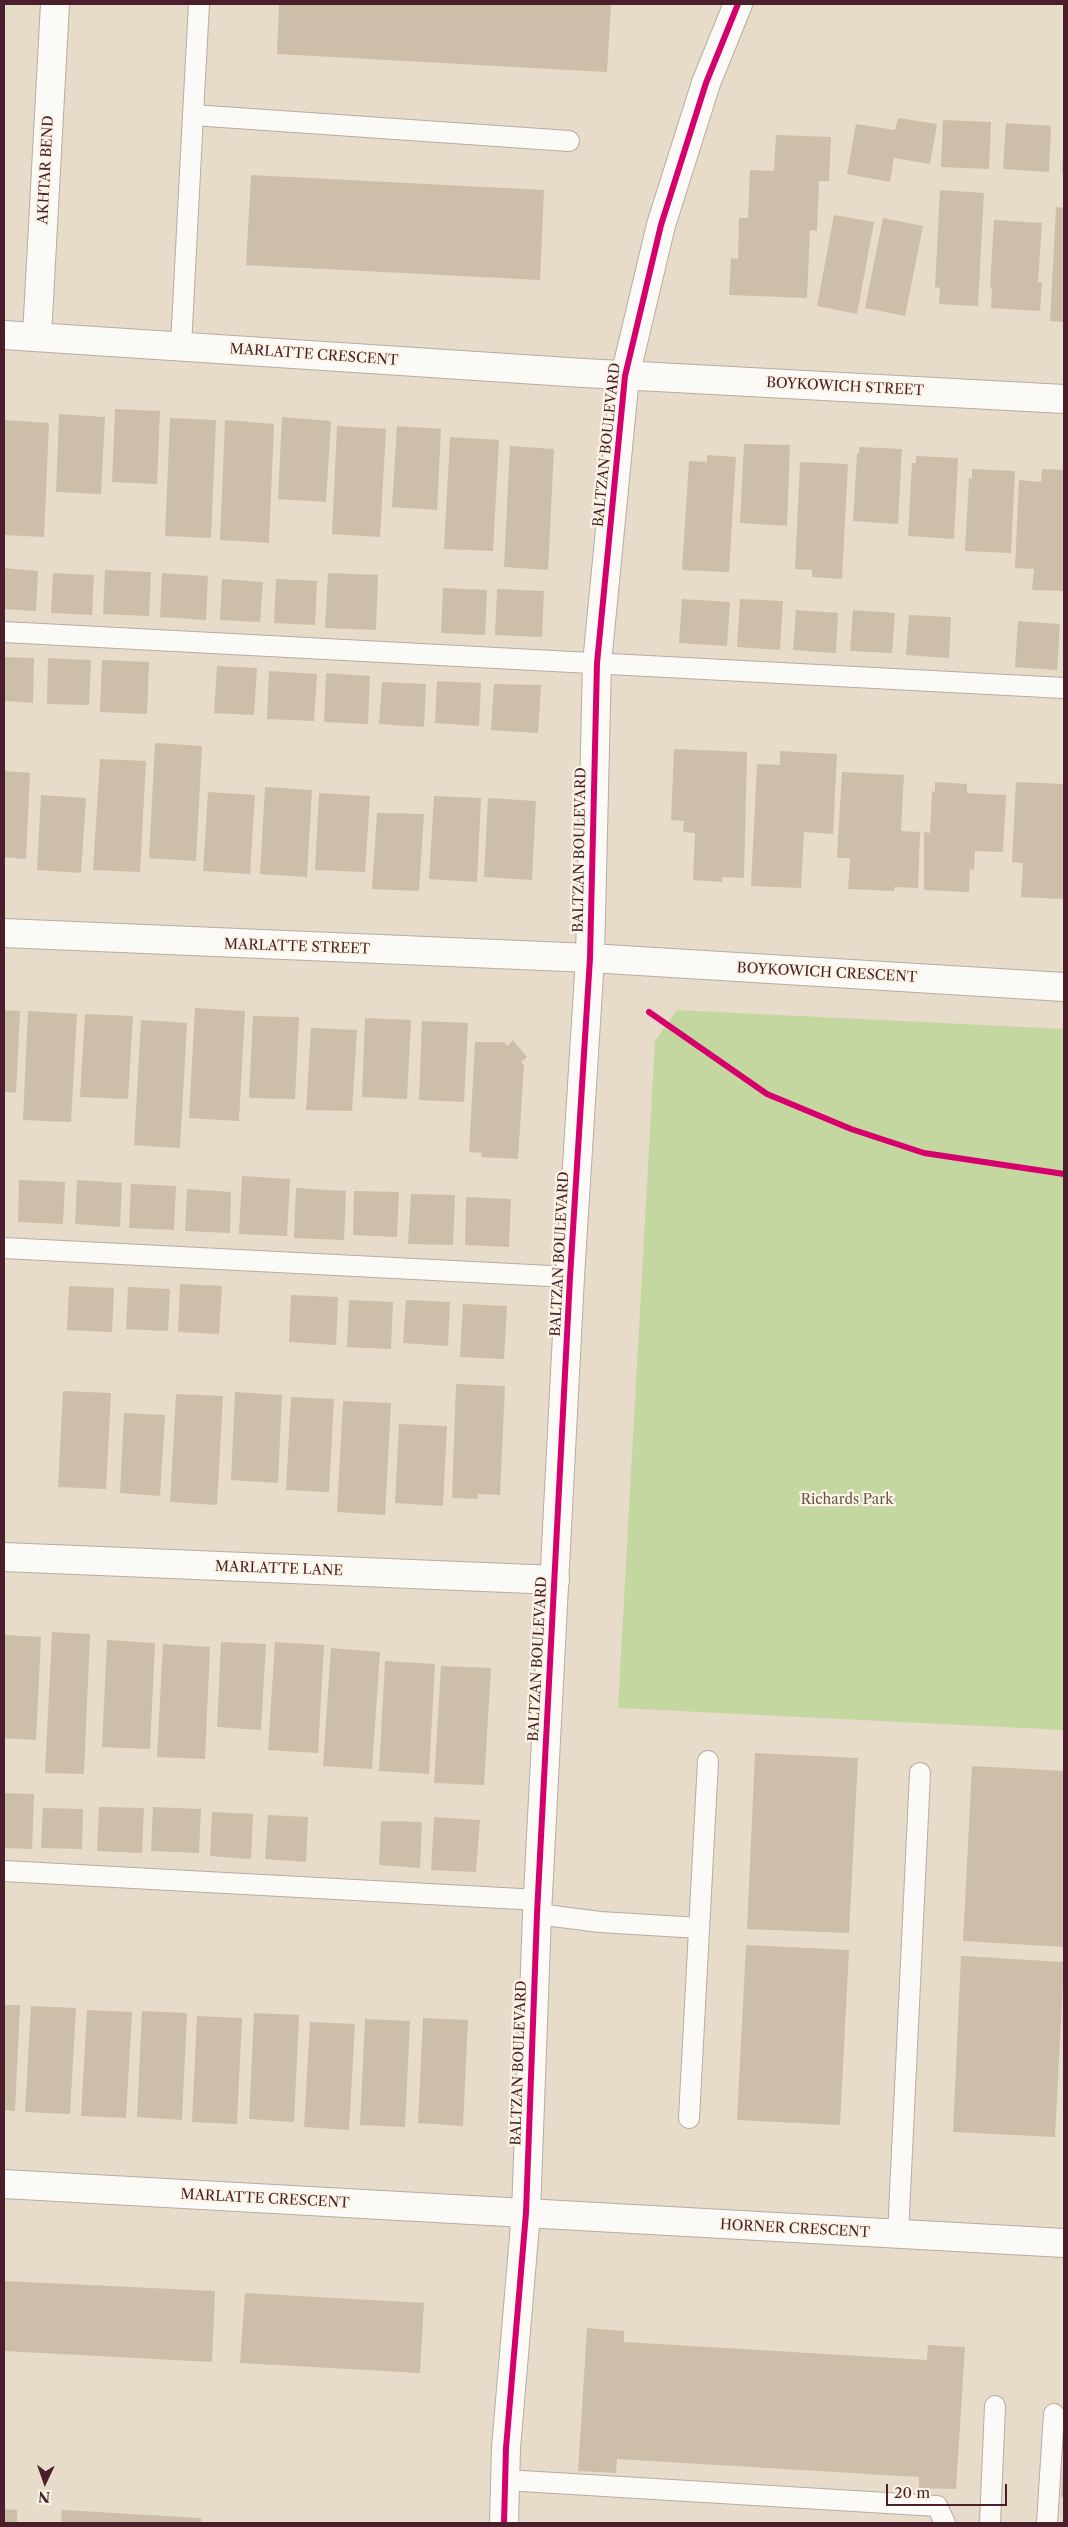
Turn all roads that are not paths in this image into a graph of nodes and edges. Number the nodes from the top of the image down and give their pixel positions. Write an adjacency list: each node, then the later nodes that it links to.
1 (55, 4): 7 (street, AKHTAR BEND)
2 (199, 4): 4 (lane)
3 (738, 4): 9 (street, BALTZAN BOULEVARD)
4 (193, 115): 5 (lane); 8 (lane)
5 (569, 140)
6 (4, 335): 7 (street, MARLATTE CRESCENT)
7 (37, 336): 8 (street, MARLATTE CRESCENT)
8 (181, 346): 9 (street, MARLATTE CRESCENT)
9 (625, 376): 10 (street, BOYKOWICH STREET); 12 (street, BALTZAN BOULEVARD)
10 (1064, 399)
11 (4, 632): 12 (lane)
12 (597, 663): 13 (lane); 15 (street, BALTZAN BOULEVARD)
13 (1064, 688)
14 (4, 933): 15 (street, MARLATTE STREET)
15 (590, 958): 16 (street, BOYKOWICH CRESCENT); 18 (street, BALTZAN BOULEVARD)
16 (1064, 987)
17 (4, 1248): 18 (lane)
18 (570, 1277): 20 (street, BALTZAN BOULEVARD)
19 (4, 1557): 20 (street, MARLATTE LANE)
20 (555, 1580): 24 (street, BALTZAN BOULEVARD)
21 (708, 1761): 25 (lane)
22 (920, 1773): 29 (lane)
23 (4, 1871): 24 (lane)
24 (538, 1907): 25 (lane); 28 (street, BALTZAN BOULEVARD)
25 (699, 1928): 26 (lane)
26 (689, 2118)
27 (4, 2184): 28 (street, MARLATTE CRESCENT)
28 (526, 2213): 29 (street, HORNER CRESCENT); 33 (street, BALTZAN BOULEVARD)
29 (898, 2235): 30 (street, HORNER CRESCENT)
30 (1064, 2244)
31 (995, 2406): 36 (lane)
32 (1054, 2414): 37 (lane)
33 (505, 2480): 34 (street, BALTZAN BOULEVARD); 35 (lane)
34 (504, 2523)
35 (945, 2523)
36 (990, 2523)
37 (1047, 2523)

